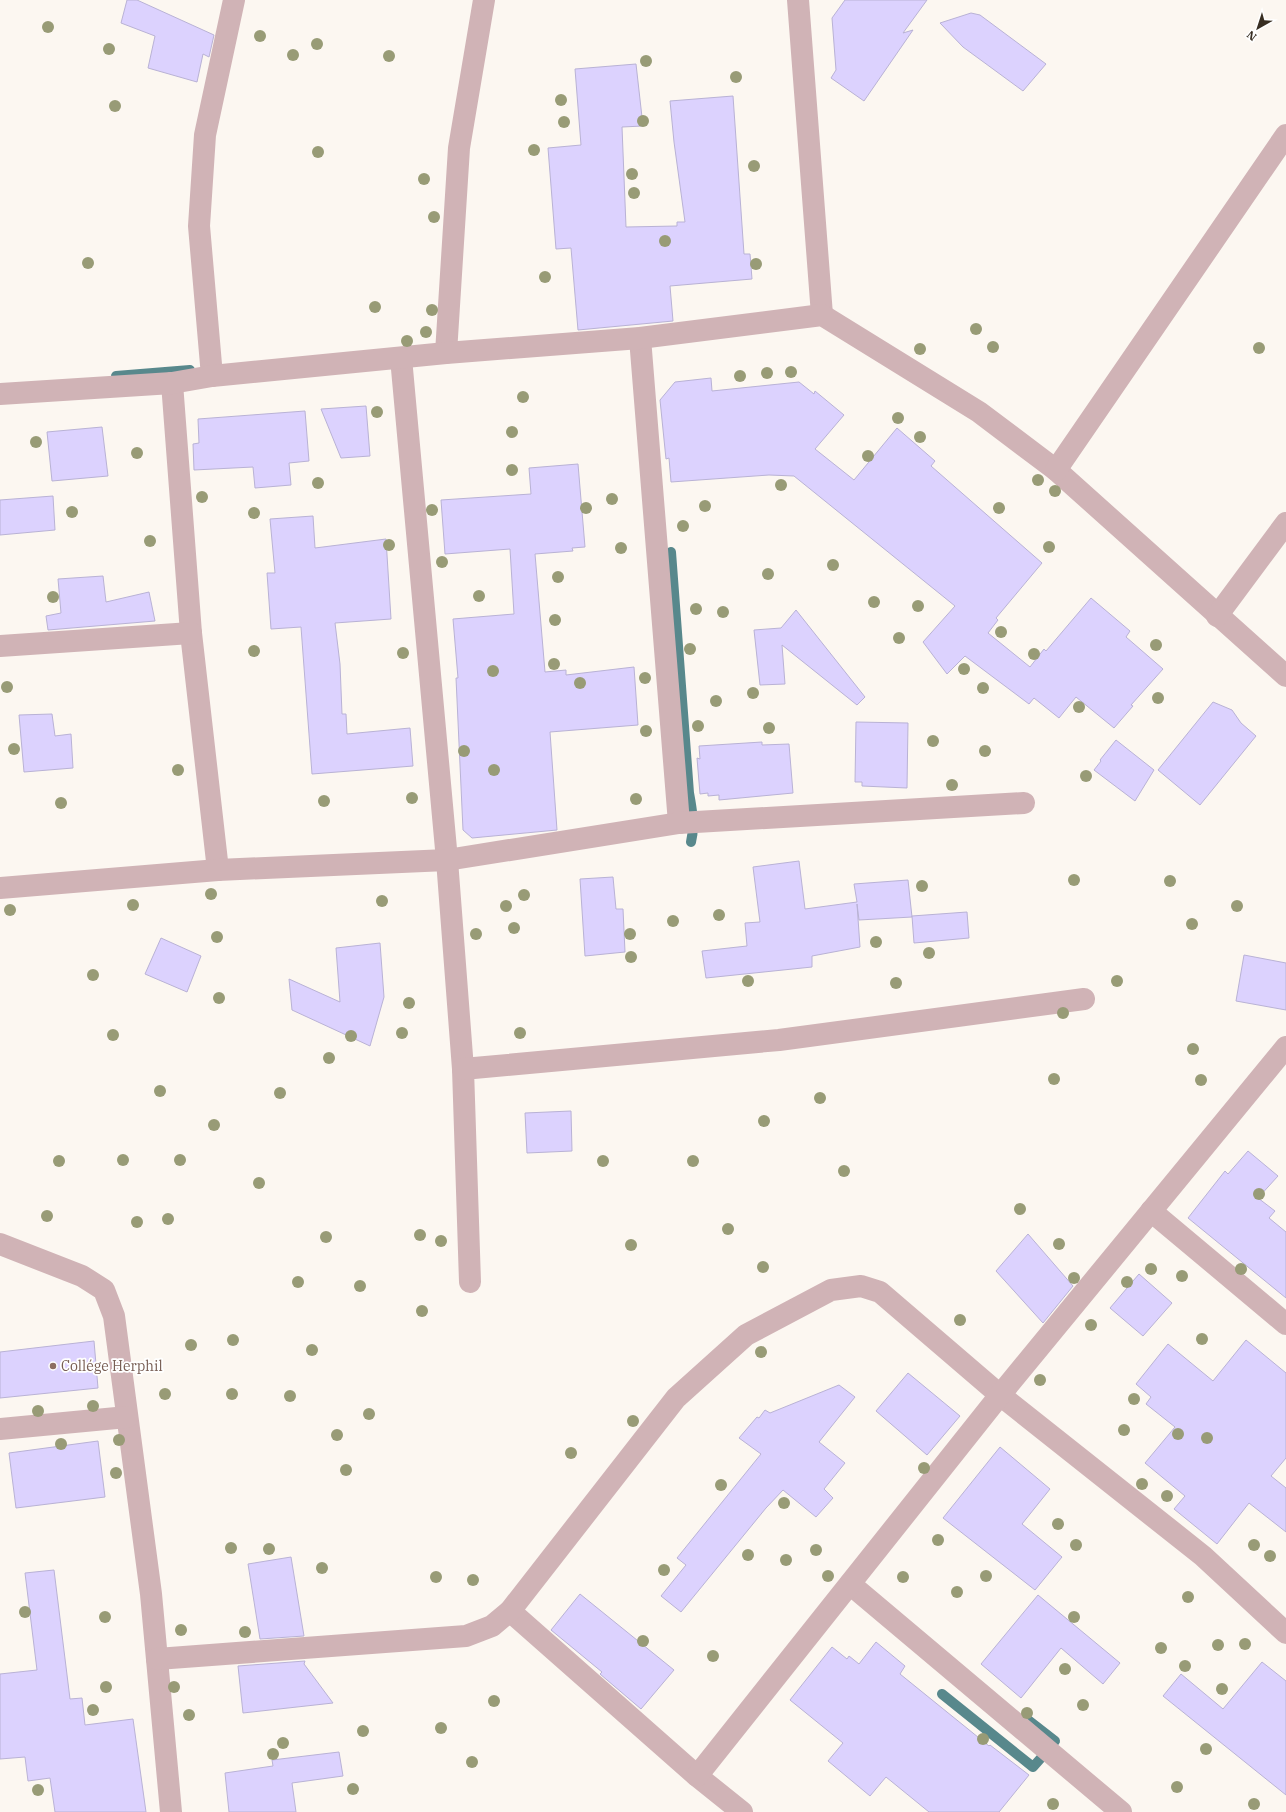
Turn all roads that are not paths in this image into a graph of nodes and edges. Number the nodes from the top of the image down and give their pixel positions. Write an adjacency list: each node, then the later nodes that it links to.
1 (234, 0): 9 (street)
2 (484, 0): 7 (street)
3 (798, 0): 5 (street)
4 (1286, 135): 12 (street)
5 (822, 315): 6 (street); 12 (street)
6 (640, 338): 7 (street); 19 (street)
7 (446, 353): 8 (street)
8 (401, 358): 9 (street); 20 (street)
9 (212, 376): 10 (street)
10 (172, 382): 11 (street); 15 (street)
11 (0, 394)
12 (1056, 470): 14 (street)
13 (1286, 523): 14 (street)
14 (1217, 616): 17 (street)
15 (191, 633): 16 (street); 21 (street)
16 (0, 646)
17 (1286, 676)
18 (1024, 803): 19 (street)
19 (679, 823): 20 (street)
20 (447, 860): 21 (street); 25 (street)
21 (218, 870): 22 (street)
22 (0, 888)
23 (1084, 999): 25 (street)
24 (1286, 1047): 26 (street)
25 (463, 1069): 28 (street)
26 (1151, 1211): 29 (street); 30 (street)
27 (0, 1244): 31 (street)
28 (470, 1282)
29 (1286, 1324)
30 (1000, 1395): 33 (street); 34 (street); 35 (street)
31 (128, 1417): 32 (street); 36 (street)
32 (0, 1429)
33 (850, 1584): 37 (street); 40 (street)
34 (510, 1611): 36 (street); 37 (street)
35 (1286, 1634)
36 (157, 1659): 38 (street)
37 (697, 1776): 39 (street)
38 (171, 1812)
39 (742, 1812)
40 (1120, 1812)

